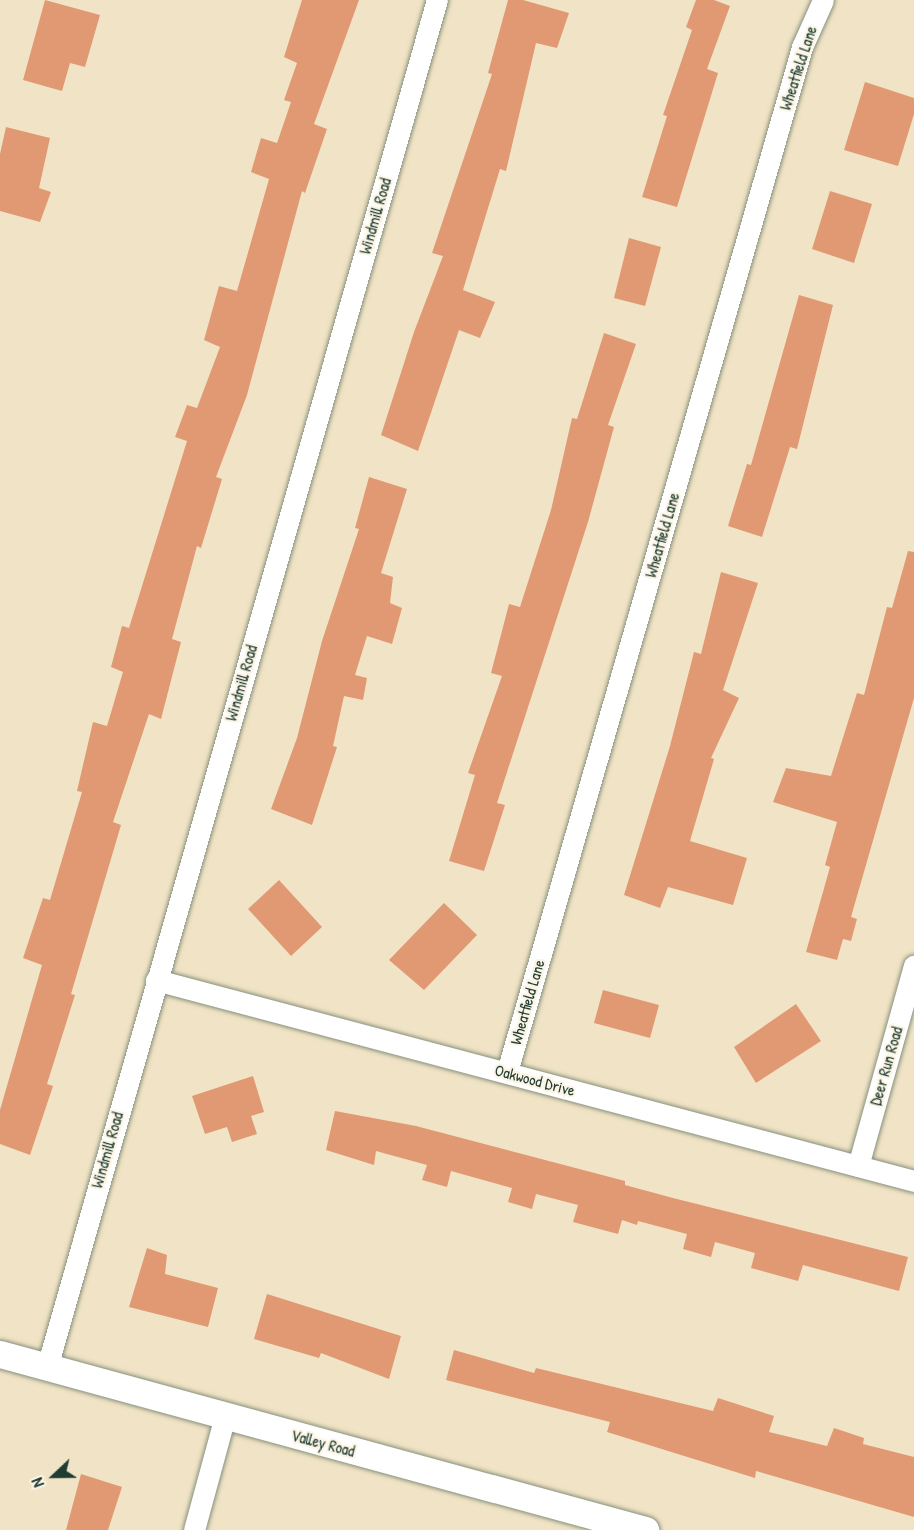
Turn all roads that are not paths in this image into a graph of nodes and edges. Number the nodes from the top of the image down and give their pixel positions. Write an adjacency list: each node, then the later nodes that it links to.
1 (437, 0): 4 (street, Windmill Road)
2 (823, 0): 5 (street, Wheatfield Lane)
3 (914, 966): 6 (street, Deer Run Road)
4 (156, 980): 5 (street, Oakwood Drive); 9 (street, Windmill Road)
5 (507, 1072): 6 (street, Oakwood Drive)
6 (858, 1166): 7 (street, Oakwood Drive)
7 (914, 1181)
8 (0, 1354): 9 (street, Valley Road)
9 (47, 1367): 10 (street, Valley Road)
10 (225, 1416): 11 (street); 12 (street, Valley Road)
11 (194, 1530)
12 (645, 1530)

